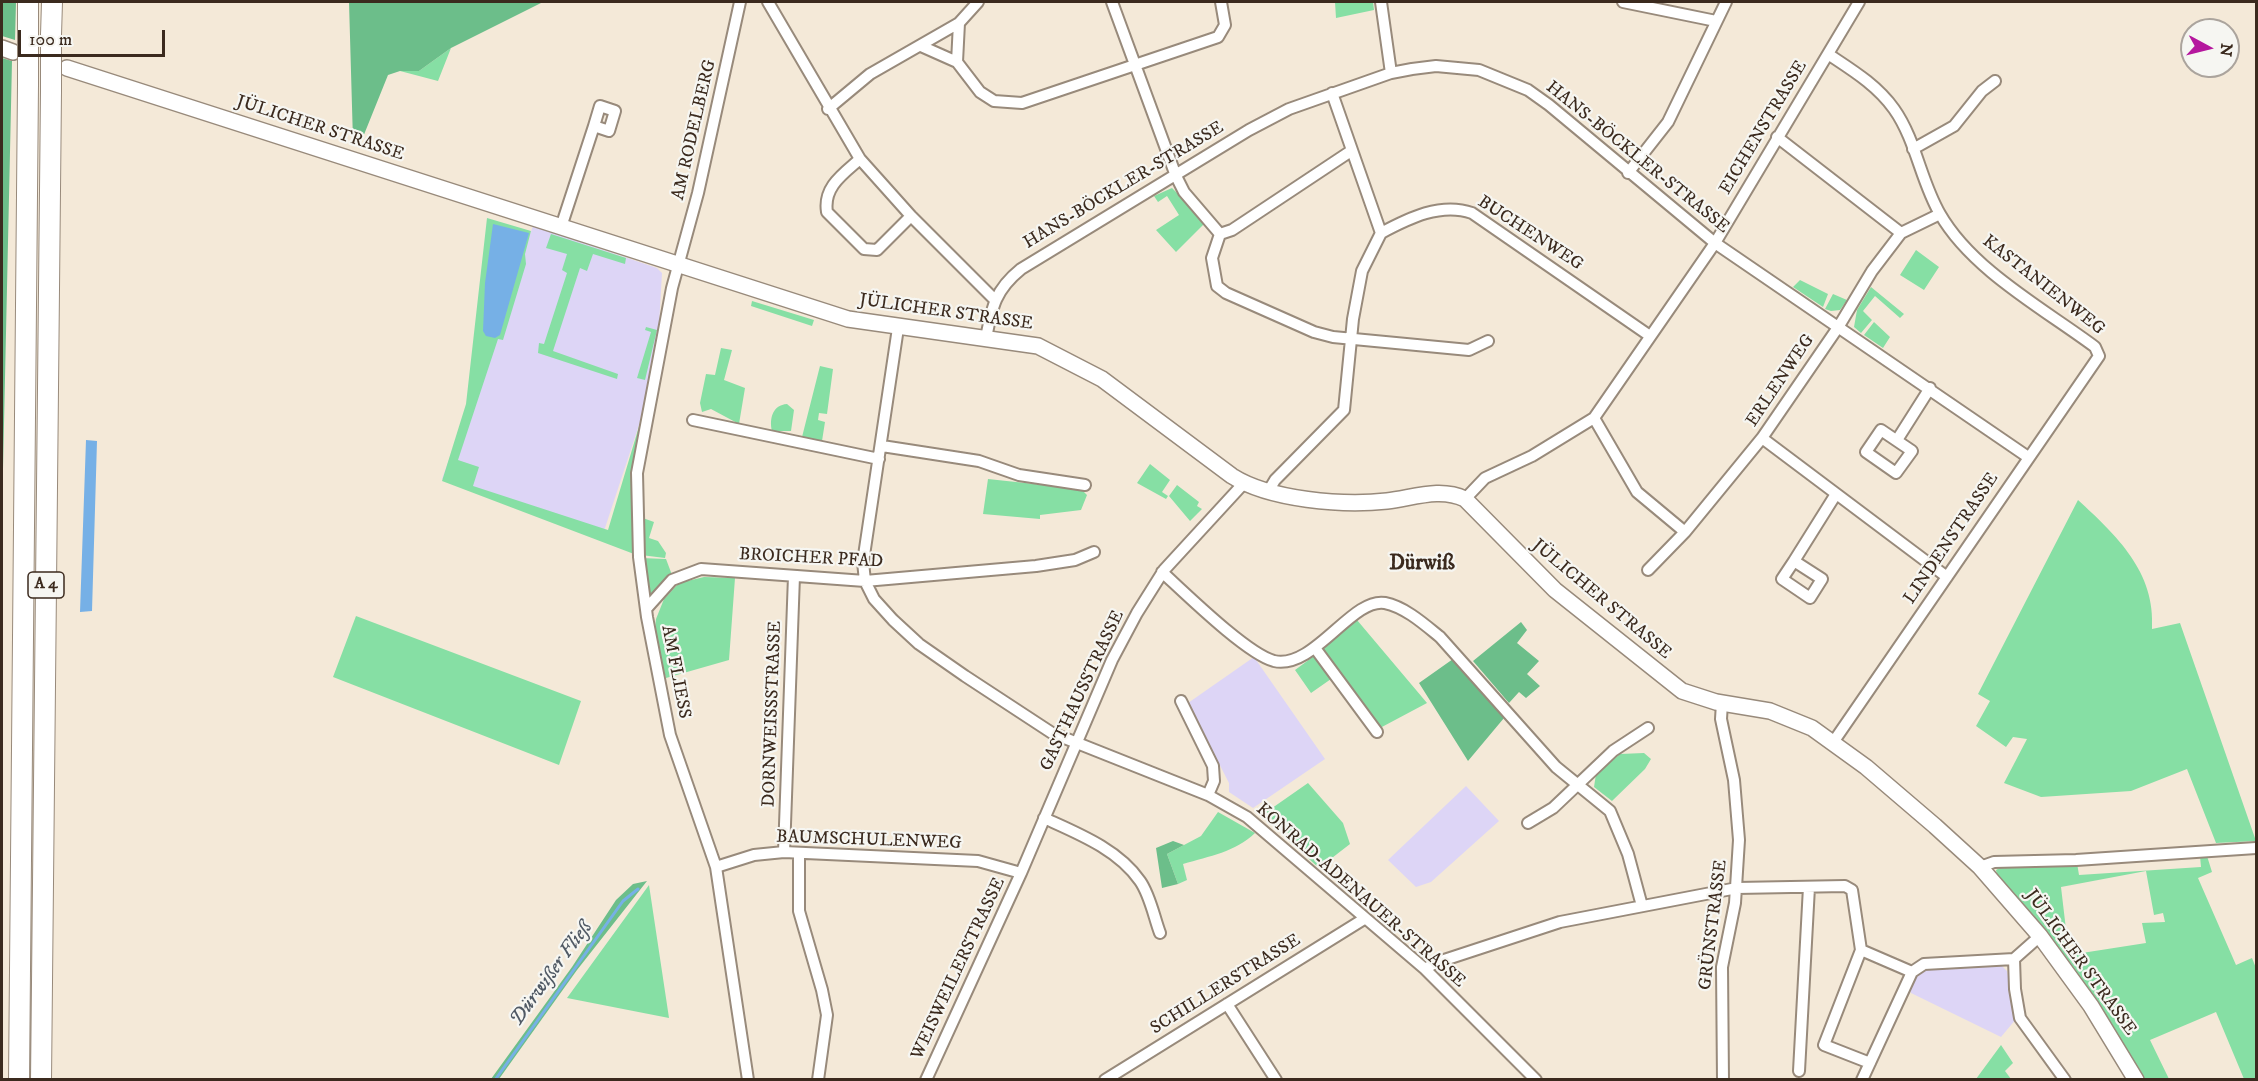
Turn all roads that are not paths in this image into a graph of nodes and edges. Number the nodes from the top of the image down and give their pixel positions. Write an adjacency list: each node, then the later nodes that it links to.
1 (28, 2): 99 (highway, A 4, bridge)
2 (52, 2): 100 (highway, A 4, bridge)
3 (740, 2): 37 (street, AM RODELBERG)
4 (768, 2): 22 (street)
5 (978, 2): 13 (street)
6 (1112, 2): 17 (street)
7 (1221, 2): 17 (street)
8 (1381, 2): 19 (street)
9 (1623, 2): 12 (street)
10 (1725, 2): 12 (street)
11 (1859, 2): 15 (street, EICHENSTRASSE)
12 (1716, 21): 28 (street)
13 (959, 23): 14 (street); 16 (street)
14 (921, 46): 16 (street); 22 (street)
15 (1828, 54): 24 (street, EICHENSTRASSE); 25 (street, KASTANIENWEG)
16 (957, 62): 17 (street)
17 (1135, 65): 29 (street)
18 (67, 68): 32 (street, JÜLICHER STRASSE)
19 (1391, 73): 21 (street, HANS-BÖCKLER-STRASSE); 28 (street, HANS-BÖCKLER-STRASSE)
20 (1995, 81): 25 (street)
21 (1332, 93): 26 (street); 29 (street, HANS-BÖCKLER-STRASSE)
22 (828, 109): 27 (street)
23 (594, 126): 32 (street)
24 (1777, 137): 34 (street); 36 (street, EICHENSTRASSE)
25 (1913, 149): 30 (street, KASTANIENWEG)
26 (1351, 151): 33 (street); 35 (street)
27 (860, 159): 31 (street); 31 (street)
28 (1628, 173): 36 (street, HANS-BÖCKLER-STRASSE)
29 (1176, 176): 35 (street); 38 (street, HANS-BÖCKLER-STRASSE)
30 (1940, 214): 34 (street, ERLENWEG); 45 (street, KASTANIENWEG)
31 (911, 216): 38 (street)
32 (561, 227): 37 (street, JÜLICHER STRASSE)
33 (1381, 233): 41 (street, BUCHENWEG); 43 (street)
34 (1902, 233): 39 (street, ERLENWEG)
35 (1220, 234): 43 (street)
36 (1715, 243): 39 (street, HANS-BÖCKLER-STRASSE); 41 (street, EICHENSTRASSE)
37 (678, 266): 40 (street, JÜLICHER STRASSE); 67 (street, AM FLIESS)
38 (994, 299): 42 (street, HANS-BÖCKLER-STRASSE)
39 (1839, 326): 46 (street, HANS-BÖCKLER-STRASSE); 49 (street, ERLENWEG)
40 (898, 328): 42 (street, JÜLICHER STRASSE); 51 (street)
41 (1650, 336): 47 (street, EICHENSTRASSE)
42 (986, 338): 54 (street, JÜLICHER STRASSE)
43 (1351, 339): 44 (street); 56 (street)
44 (1488, 341)
45 (2099, 356): 52 (street, LINDENSTRASSE)
46 (1930, 388): 50 (street); 52 (street, HANS-BÖCKLER-STRASSE)
47 (1594, 418): 58 (street, EICHENSTRASSE); 59 (street)
48 (693, 420): 53 (street)
49 (1762, 438): 57 (street); 59 (street, ERLENWEG)
50 (1897, 440)
51 (882, 446): 53 (street); 55 (street)
52 (2028, 457): 65 (street, LINDENSTRASSE)
53 (879, 459): 66 (street)
54 (1244, 483): 56 (street, JÜLICHER STRASSE); 63 (street, GASTHAUSSTRASSE)
55 (1084, 485)
56 (1269, 490): 58 (street, JÜLICHER STRASSE)
57 (1836, 494): 61 (street); 65 (street)
58 (1465, 499): 70 (street, JÜLICHER STRASSE)
59 (1685, 532): 62 (street, ERLENWEG)
60 (1094, 552): 66 (street, BROICHER PFAD)
61 (1794, 561)
62 (1648, 570)
63 (1162, 572): 68 (street); 74 (street, GASTHAUSSTRASSE)
64 (794, 576): 66 (street, BROICHER PFAD); 67 (street, BROICHER PFAD); 80 (street, DORNWEISSSTRASSE)
65 (1947, 577): 73 (street, LINDENSTRASSE)
66 (865, 581): 74 (street, KONRAD-ADENAUER-STRASSE)
67 (646, 609): 82 (street, AM FLIESS)
68 (1314, 648): 72 (street); 75 (street)
69 (1181, 700): 76 (street)
70 (1722, 703): 73 (street, JÜLICHER STRASSE); 86 (street, GRÜNSTRASSE)
71 (1648, 728): 75 (street)
72 (1377, 732)
73 (1834, 741): 83 (street, JÜLICHER STRASSE)
74 (1075, 742): 76 (street, KONRAD-ADENAUER-STRASSE); 77 (street, GASTHAUSSTRASSE)
75 (1576, 785): 78 (street); 87 (street)
76 (1208, 795): 88 (street, KONRAD-ADENAUER-STRASSE)
77 (1044, 818): 84 (street, GASTHAUSSTRASSE); 89 (street)
78 (1528, 823)
79 (2256, 848): 83 (street)
80 (784, 852): 81 (street, BAUMSCHULENWEG); 82 (street, BAUMSCHULENWEG)
81 (799, 854): 84 (street, BAUMSCHULENWEG); 102 (street)
82 (716, 867): 101 (street, AM FLIESS)
83 (1980, 867): 90 (street, JÜLICHER STRASSE)
84 (1022, 873): 103 (street, WEISWEILERSTRASSE)
85 (1809, 887): 86 (street); 91 (street); 97 (street)
86 (1737, 888): 87 (street); 106 (street, GRÜNSTRASSE)
87 (1642, 906): 93 (street)
88 (1364, 919): 93 (street, KONRAD-ADENAUER-STRASSE); 95 (street, SCHILLERSTRASSE)
89 (1160, 933)
90 (2040, 936): 92 (street); 109 (street, JÜLICHER STRASSE)
91 (1861, 950): 94 (street); 96 (street)
92 (2014, 959): 94 (street); 108 (street)
93 (1425, 969): 105 (street, KONRAD-ADENAUER-STRASSE)
94 (1912, 972): 96 (street)
95 (1227, 1004): 98 (street, SCHILLERSTRASSE); 104 (street)
96 (1870, 1063): 107 (street)
97 (1799, 1071)
98 (1109, 1079)
99 (19, 1080)
100 (41, 1080)
101 (748, 1080)
102 (818, 1080)
103 (926, 1080)
104 (1276, 1080)
105 (1536, 1080)
106 (1723, 1080)
107 (1862, 1080)
108 (2065, 1080)
109 (2136, 1080)

